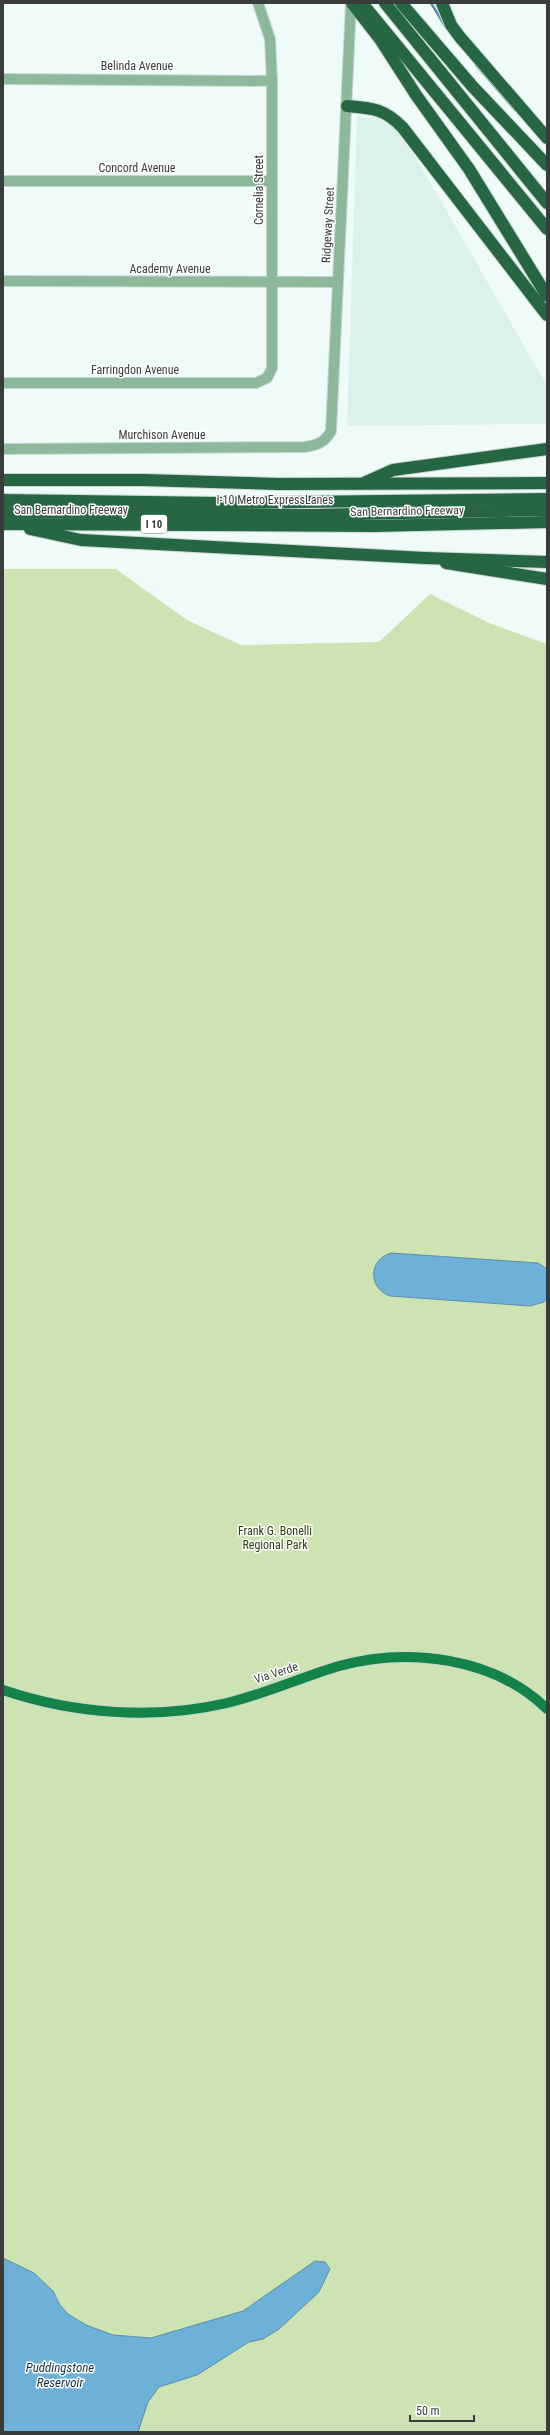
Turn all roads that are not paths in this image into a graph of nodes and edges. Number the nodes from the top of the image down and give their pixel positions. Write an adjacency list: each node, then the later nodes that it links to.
1 (258, 3): 8 (street, Cornelia Street)
2 (351, 3): 9 (street, Ridgeway Street); 19 (highway)
3 (362, 3): 15 (highway)
4 (385, 3): 14 (highway)
5 (402, 3): 11 (highway)
6 (442, 3): 10 (highway)
7 (3, 79): 8 (street, Belinda Avenue)
8 (272, 81): 13 (street, Cornelia Street)
9 (347, 106): 18 (street, Ridgeway Street); 20 (highway)
10 (547, 138)
11 (547, 165)
12 (3, 181): 13 (street, Concord Avenue)
13 (272, 181): 17 (street, Cornelia Street)
14 (547, 203)
15 (547, 229)
16 (3, 281): 17 (street, Academy Avenue)
17 (272, 282): 18 (street, Academy Avenue); 21 (street, Cornelia Street)
18 (338, 282): 23 (street, Ridgeway Street)
19 (547, 296)
20 (547, 315)
21 (267, 378): 22 (street, Farringdon Avenue)
22 (3, 383)
23 (321, 444): 24 (street, Murchison Avenue)
24 (3, 449)
25 (547, 449): 27 (highway)
26 (3, 480): 27 (highway)
27 (363, 484): 28 (highway)
28 (547, 484)
29 (547, 499): 30 (highway, I-10 Metro ExpressLanes)
30 (3, 500)
31 (547, 510): 32 (highway, I-10 Metro ExpressLanes)
32 (3, 512)
33 (547, 522): 34 (highway, San Bernardino Freeway / I 10)
34 (4, 524): 35 (highway)
35 (425, 558): 36 (highway); 37 (highway)
36 (547, 562)
37 (547, 579)
38 (3, 1690): 39 (main road, Via Verde)
39 (547, 1709)

